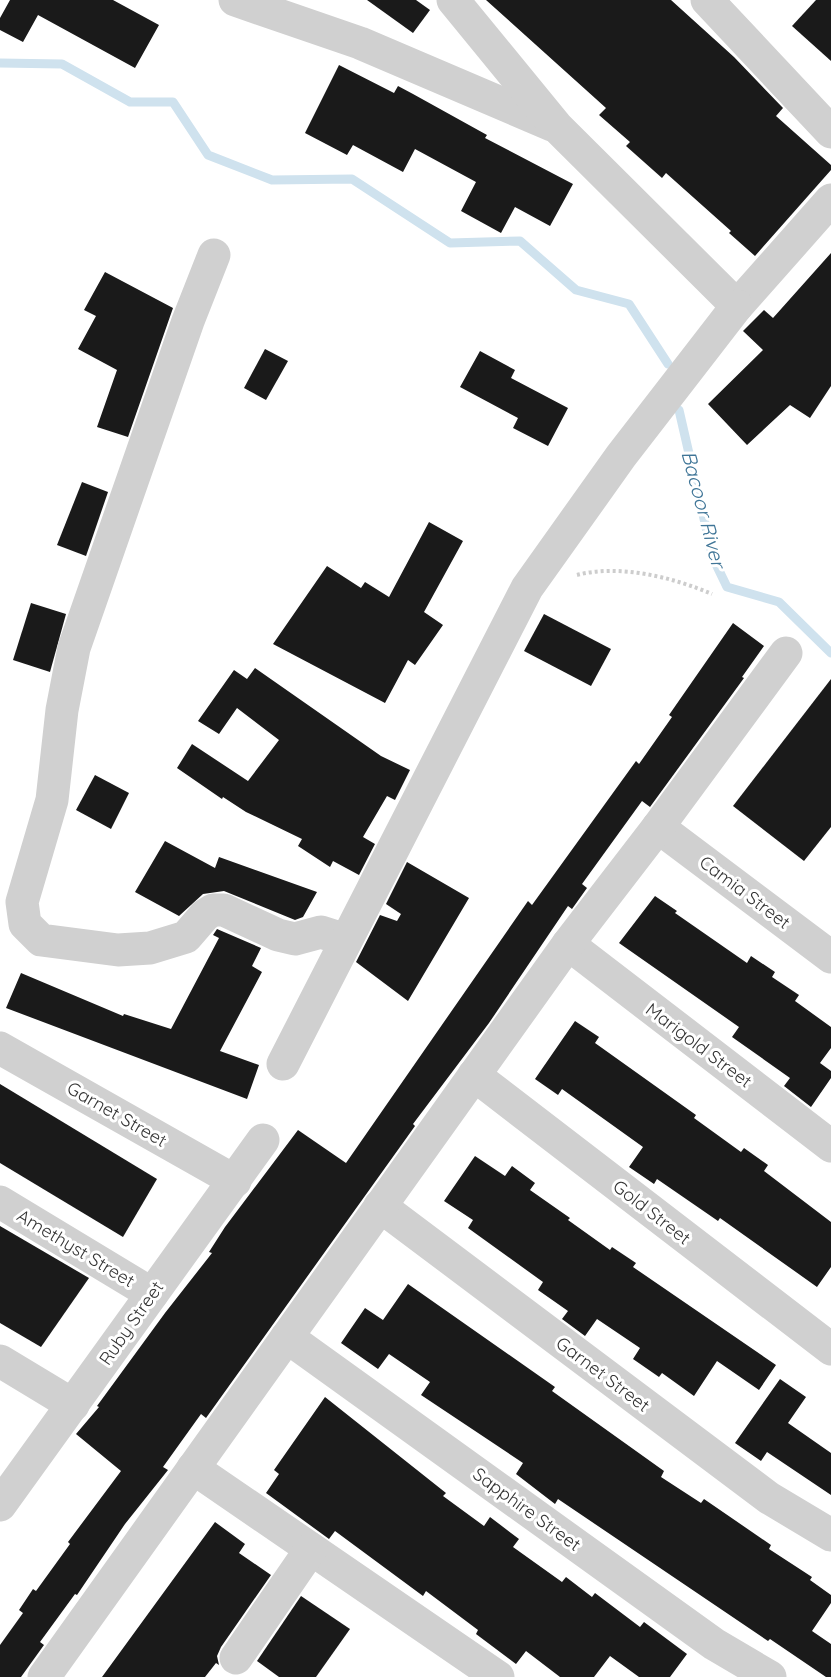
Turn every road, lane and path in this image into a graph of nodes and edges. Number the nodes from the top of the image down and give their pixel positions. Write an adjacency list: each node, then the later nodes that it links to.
1 (235, 0): 4 (street)
2 (453, 0): 4 (street)
3 (707, 0): 5 (street)
4 (557, 127): 8 (street)
5 (831, 132)
6 (831, 200): 8 (street)
7 (214, 255): 13 (street)
8 (737, 306): 9 (street)
9 (527, 588): 10 (path); 13 (street)
10 (712, 594)
11 (786, 652): 12 (street)
12 (658, 827): 14 (street); 15 (street, Camia Street)
13 (346, 940): 17 (street)
14 (568, 944): 18 (street); 20 (street, Marigold Street)
15 (831, 957)
16 (0, 1048): 21 (street, Garnet Street)
17 (284, 1064)
18 (474, 1075): 23 (street); 26 (street, Gold Street)
19 (263, 1140): 21 (street, Ruby Street)
20 (831, 1146)
21 (235, 1181): 24 (street, Ruby Street)
22 (0, 1202): 24 (street, Amethyst Street)
23 (380, 1206): 25 (street); 31 (street, Garnet Street)
24 (152, 1294): 28 (street, Ruby Street)
25 (287, 1337): 29 (street); 36 (street, Sapphire Street)
26 (831, 1349)
27 (0, 1361): 28 (street)
28 (73, 1405): 30 (street, Ruby Street)
29 (193, 1468): 32 (street); 34 (street)
30 (0, 1505)
31 (831, 1535)
32 (311, 1549): 33 (street); 35 (street)
33 (236, 1658)
34 (44, 1677)
35 (498, 1677)
36 (770, 1677)

